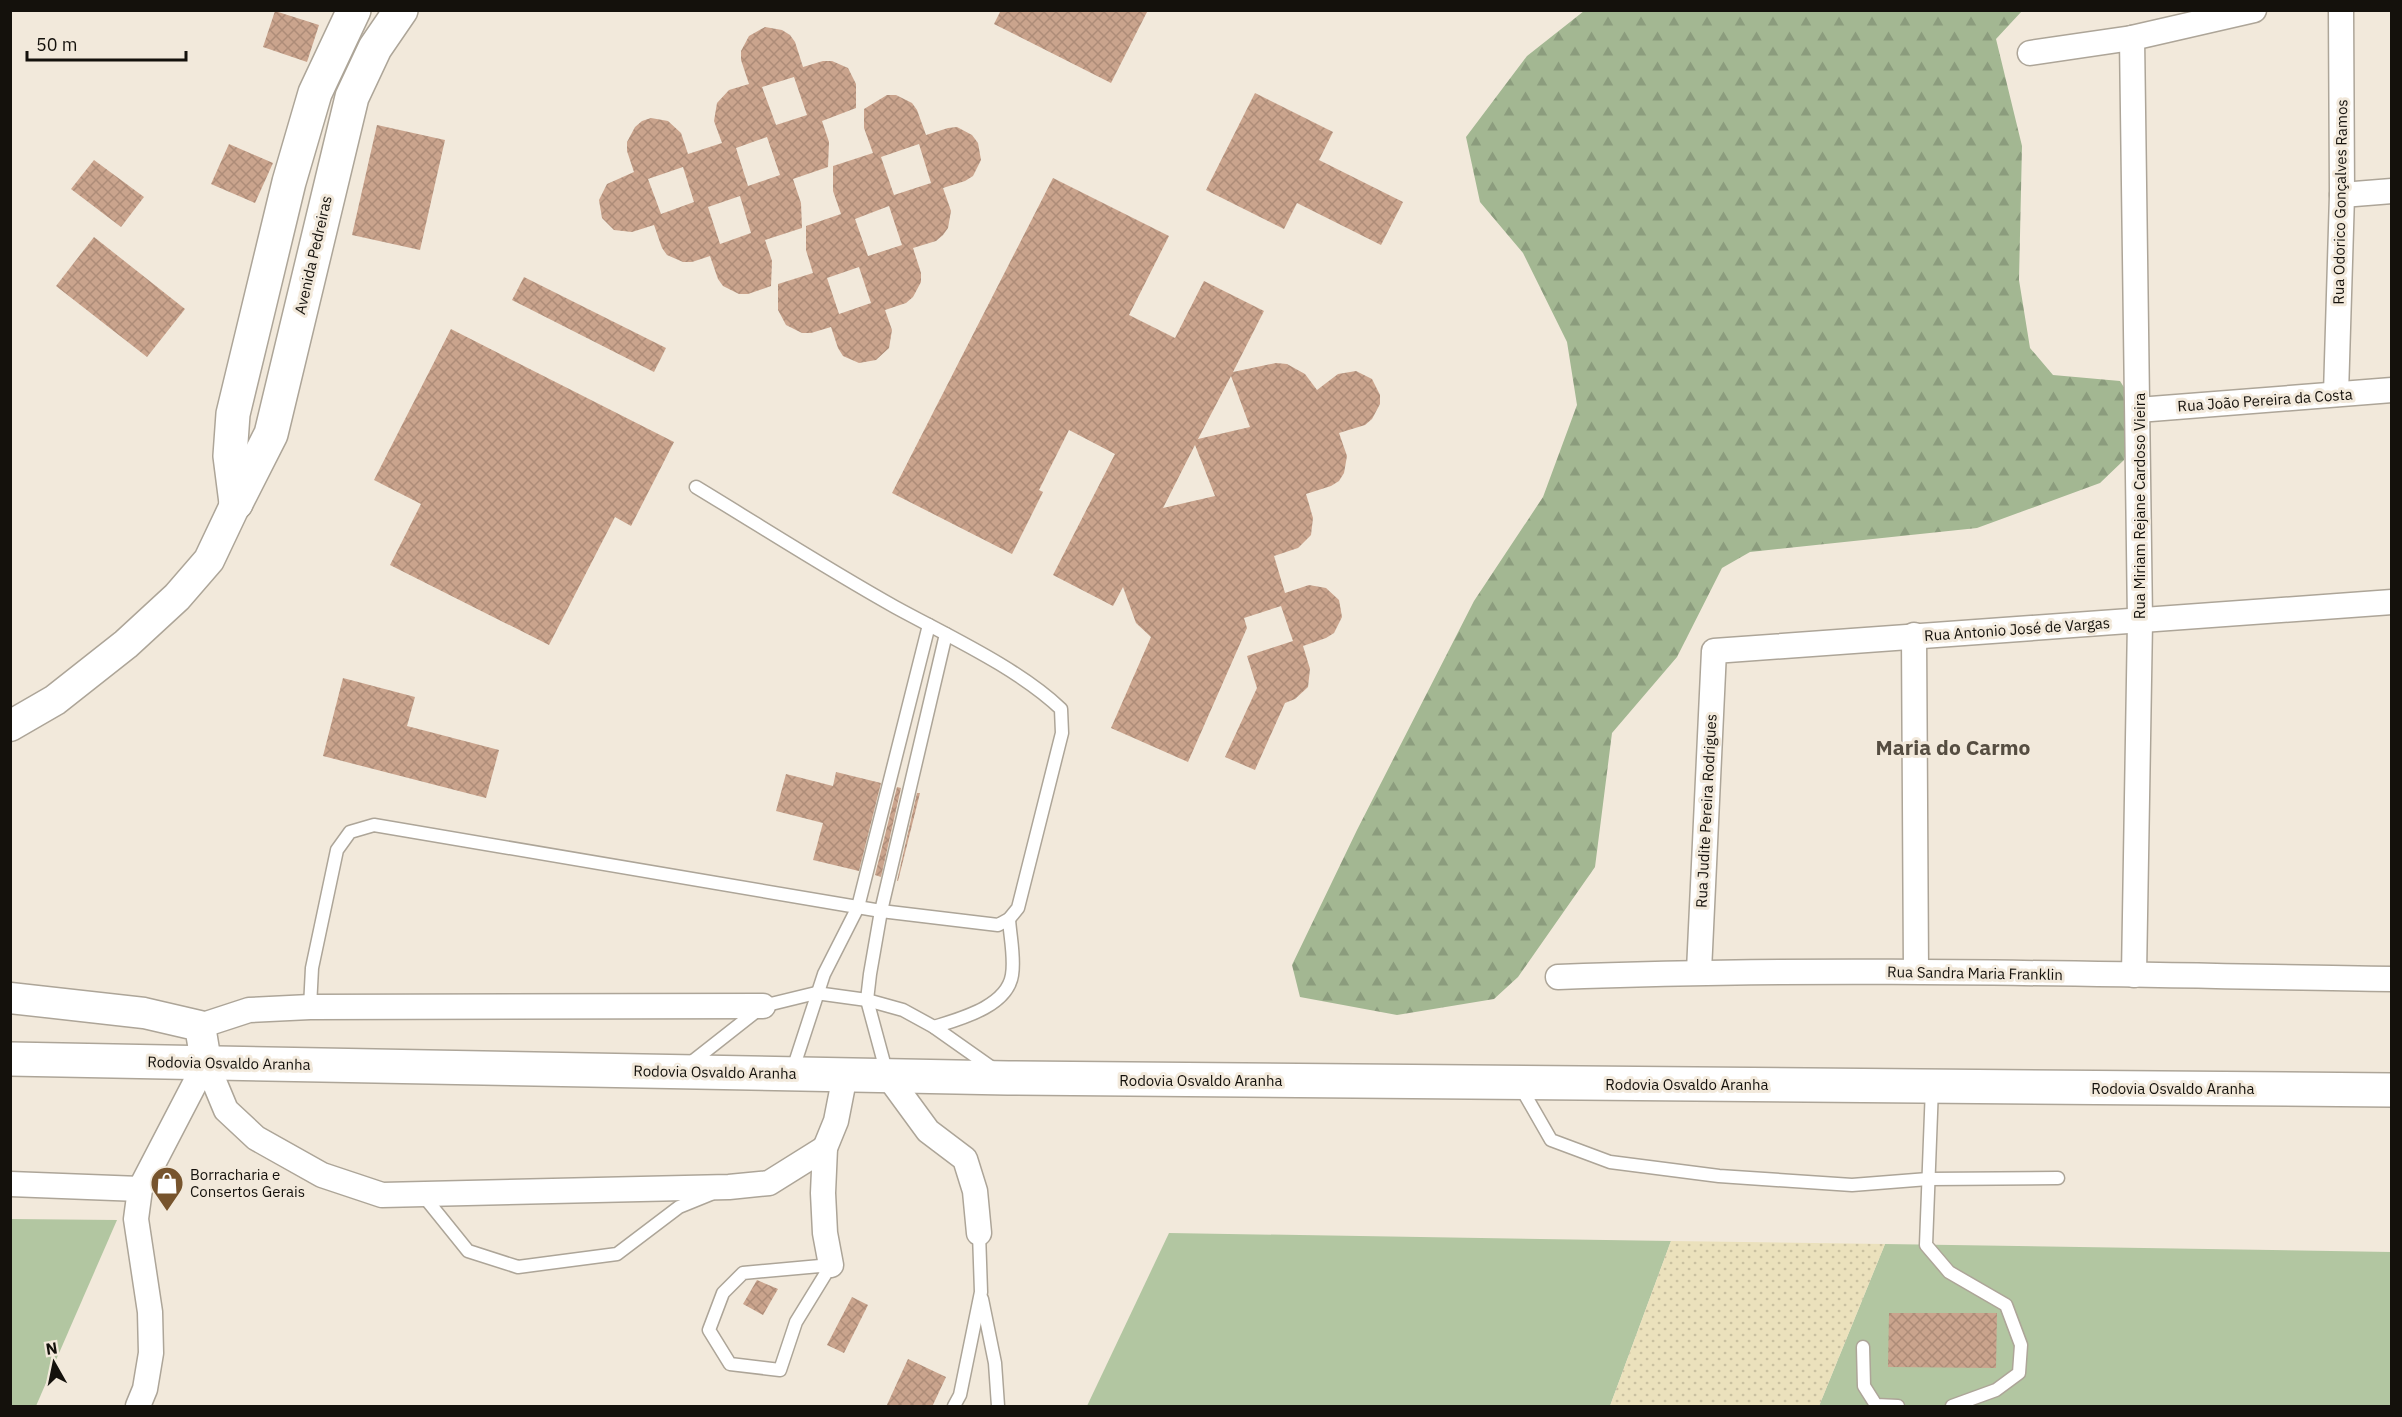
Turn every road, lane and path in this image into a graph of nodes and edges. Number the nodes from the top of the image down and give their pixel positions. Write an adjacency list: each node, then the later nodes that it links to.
1 (401, 10): 6 (main road, Avenida Pedreiras)
2 (2254, 10): 5 (street)
3 (2342, 10): 9 (street, Rua Odorico Gonçalves Ramos)
4 (347, 24): 6 (main road); 10 (main road)
5 (2132, 38): 7 (street); 14 (street, Rua Miriam Rejane Cardoso Vieira)
6 (375, 48): 11 (main road, Avenida Pedreiras)
7 (2030, 53)
8 (2391, 191): 9 (street)
9 (2342, 195): 13 (street, Rua Odorico Gonçalves Ramos)
10 (255, 323): 11 (main road); 16 (main road)
11 (296, 330): 16 (main road, Avenida Pedreiras)
12 (2391, 390): 13 (street, Rua João Pereira da Costa)
13 (2336, 394): 14 (street, Rua João Pereira da Costa)
14 (2138, 410): 18 (street, Rua Miriam Rejane Cardoso Vieira)
15 (696, 487): 19 (lane)
16 (236, 503): 23 (street, Avenida Pedreiras)
17 (2391, 602): 18 (street, Rua Antonio José de Vargas)
18 (2140, 621): 21 (street, Rua Antonio José de Vargas); 29 (street, Rua Miriam Rejane Cardoso Vieira)
19 (929, 625): 20 (lane); 24 (lane)
20 (946, 634): 25 (lane); 26 (lane)
21 (1914, 635): 22 (street, Rua Antonio José de Vargas); 28 (street)
22 (1714, 651): 27 (street, Rua Judite Pereira Rodrigues)
23 (10, 726)
24 (858, 907): 25 (lane); 32 (lane); 36 (lane)
25 (881, 911): 26 (lane); 34 (lane)
26 (1009, 919): 38 (lane)
27 (1699, 971): 28 (street, Rua Sandra Maria Franklin); 30 (street, Rua Sandra Maria Franklin)
28 (1916, 971): 29 (street, Rua Sandra Maria Franklin)
29 (2134, 975): 31 (street, Rua Sandra Maria Franklin)
30 (1558, 977)
31 (2391, 979)
32 (816, 993): 34 (lane); 35 (lane); 42 (lane)
33 (10, 998): 37 (street)
34 (867, 1000): 38 (lane); 44 (lane)
35 (763, 1006): 36 (street); 41 (lane)
36 (310, 1007): 37 (street)
37 (200, 1026): 40 (street)
38 (934, 1027): 45 (lane)
39 (10, 1059): 40 (main road, Rodovia Osvaldo Aranha)
40 (206, 1062): 41 (main road, Rodovia Osvaldo Aranha); 54 (street); 55 (street)
41 (680, 1071): 42 (main road, Rodovia Osvaldo Aranha)
42 (792, 1073): 43 (main road, Rodovia Osvaldo Aranha)
43 (845, 1074): 44 (main road, Rodovia Osvaldo Aranha); 49 (street)
44 (887, 1076): 45 (main road, Rodovia Osvaldo Aranha); 56 (street)
45 (1008, 1078): 46 (main road, Rodovia Osvaldo Aranha)
46 (1518, 1082): 47 (main road, Rodovia Osvaldo Aranha); 51 (lane)
47 (1932, 1086): 48 (main road, Rodovia Osvaldo Aranha); 51 (lane)
48 (2391, 1089)
49 (825, 1148): 53 (street); 57 (street)
50 (2058, 1178): 51 (lane)
51 (1928, 1179): 64 (lane)
52 (10, 1184): 54 (street)
53 (729, 1187): 55 (street); 55 (lane)
54 (140, 1189): 60 (street)
55 (422, 1194)
56 (979, 1233): 58 (lane)
57 (831, 1265): 57 (lane)
58 (981, 1292): 61 (lane); 62 (lane)
59 (1863, 1347): 63 (lane)
60 (138, 1407)
61 (954, 1407)
62 (998, 1407)
63 (1898, 1407)
64 (1952, 1407)

